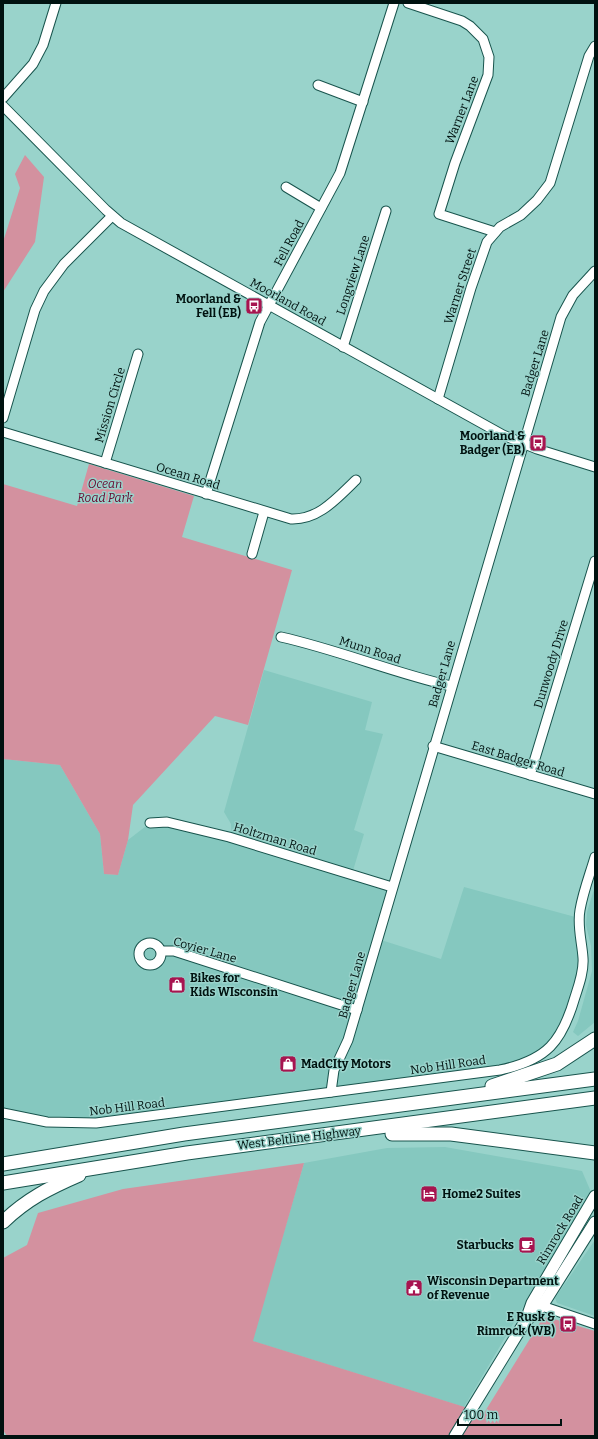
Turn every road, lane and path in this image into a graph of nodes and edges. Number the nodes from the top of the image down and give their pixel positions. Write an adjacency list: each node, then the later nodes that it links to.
1 (394, 3): 7 (street, Fell Road)
2 (408, 3): 13 (street, Warner Lane)
3 (53, 4): 6 (street)
4 (595, 46): 13 (street, Warner Street)
5 (318, 85): 7 (street)
6 (3, 98)
7 (363, 102): 10 (street, Fell Road)
8 (3, 106): 12 (street, Moorland Road)
9 (286, 187): 10 (street)
10 (321, 208): 15 (street, Fell Road)
11 (386, 211): 16 (street, Longview Lane)
12 (112, 216): 15 (street, Moorland Road); 19 (street)
13 (494, 232): 18 (street, Warner Street)
14 (595, 271): 21 (street, Badger Lane)
15 (268, 305): 16 (street, Moorland Road); 25 (street, Fell Road)
16 (343, 346): 18 (street, Moorland Road)
17 (138, 354): 22 (street, Mission Circle)
18 (438, 399): 21 (street, Moorland Road)
19 (3, 418)
20 (3, 432): 22 (street, Ocean Road)
21 (523, 444): 23 (street, Moorland Road); 30 (street, Badger Lane)
22 (105, 463): 25 (street, Ocean Road)
23 (595, 467)
24 (356, 480): 26 (street, Ocean Road)
25 (206, 494): 26 (street, Ocean Road)
26 (264, 512): 27 (street)
27 (252, 554)
28 (595, 561): 32 (street, Dunwoody Drive)
29 (281, 637): 30 (street, Munn Road)
30 (451, 686): 31 (street, Badger Lane)
31 (433, 746): 32 (street, East Badger Road); 36 (street, Badger Lane)
32 (530, 775): 33 (street, East Badger Road)
33 (595, 794)
34 (150, 824): 36 (street, Holtzman Road)
35 (595, 857): 41 (street, Nob Hill Road)
36 (392, 887): 38 (street, Badger Lane)
37 (161, 951): 38 (street, Coyier Lane)
38 (357, 1010): 41 (street, Badger Lane)
39 (595, 1039): 42 (highway)
40 (595, 1079): 42 (highway, West Beltline Highway)
41 (331, 1092): 44 (street, Nob Hill Road)
42 (454, 1097): 49 (highway, West Beltline Highway)
43 (595, 1098): 45 (highway, West Beltline Highway)
44 (3, 1113)
45 (289, 1140): 46 (highway); 50 (highway, West Beltline Highway)
46 (551, 1147): 47 (highway); 48 (highway)
47 (595, 1153)
48 (595, 1158)
49 (3, 1164)
50 (99, 1167): 51 (highway, West Beltline Highway); 53 (highway)
51 (3, 1183)
52 (595, 1196): 55 (main road, Rimrock Road)
53 (3, 1222)
54 (595, 1222): 55 (main road, Rimrock Road)
55 (537, 1305): 56 (street); 57 (main road, Rimrock Road)
56 (595, 1324)
57 (455, 1436)

